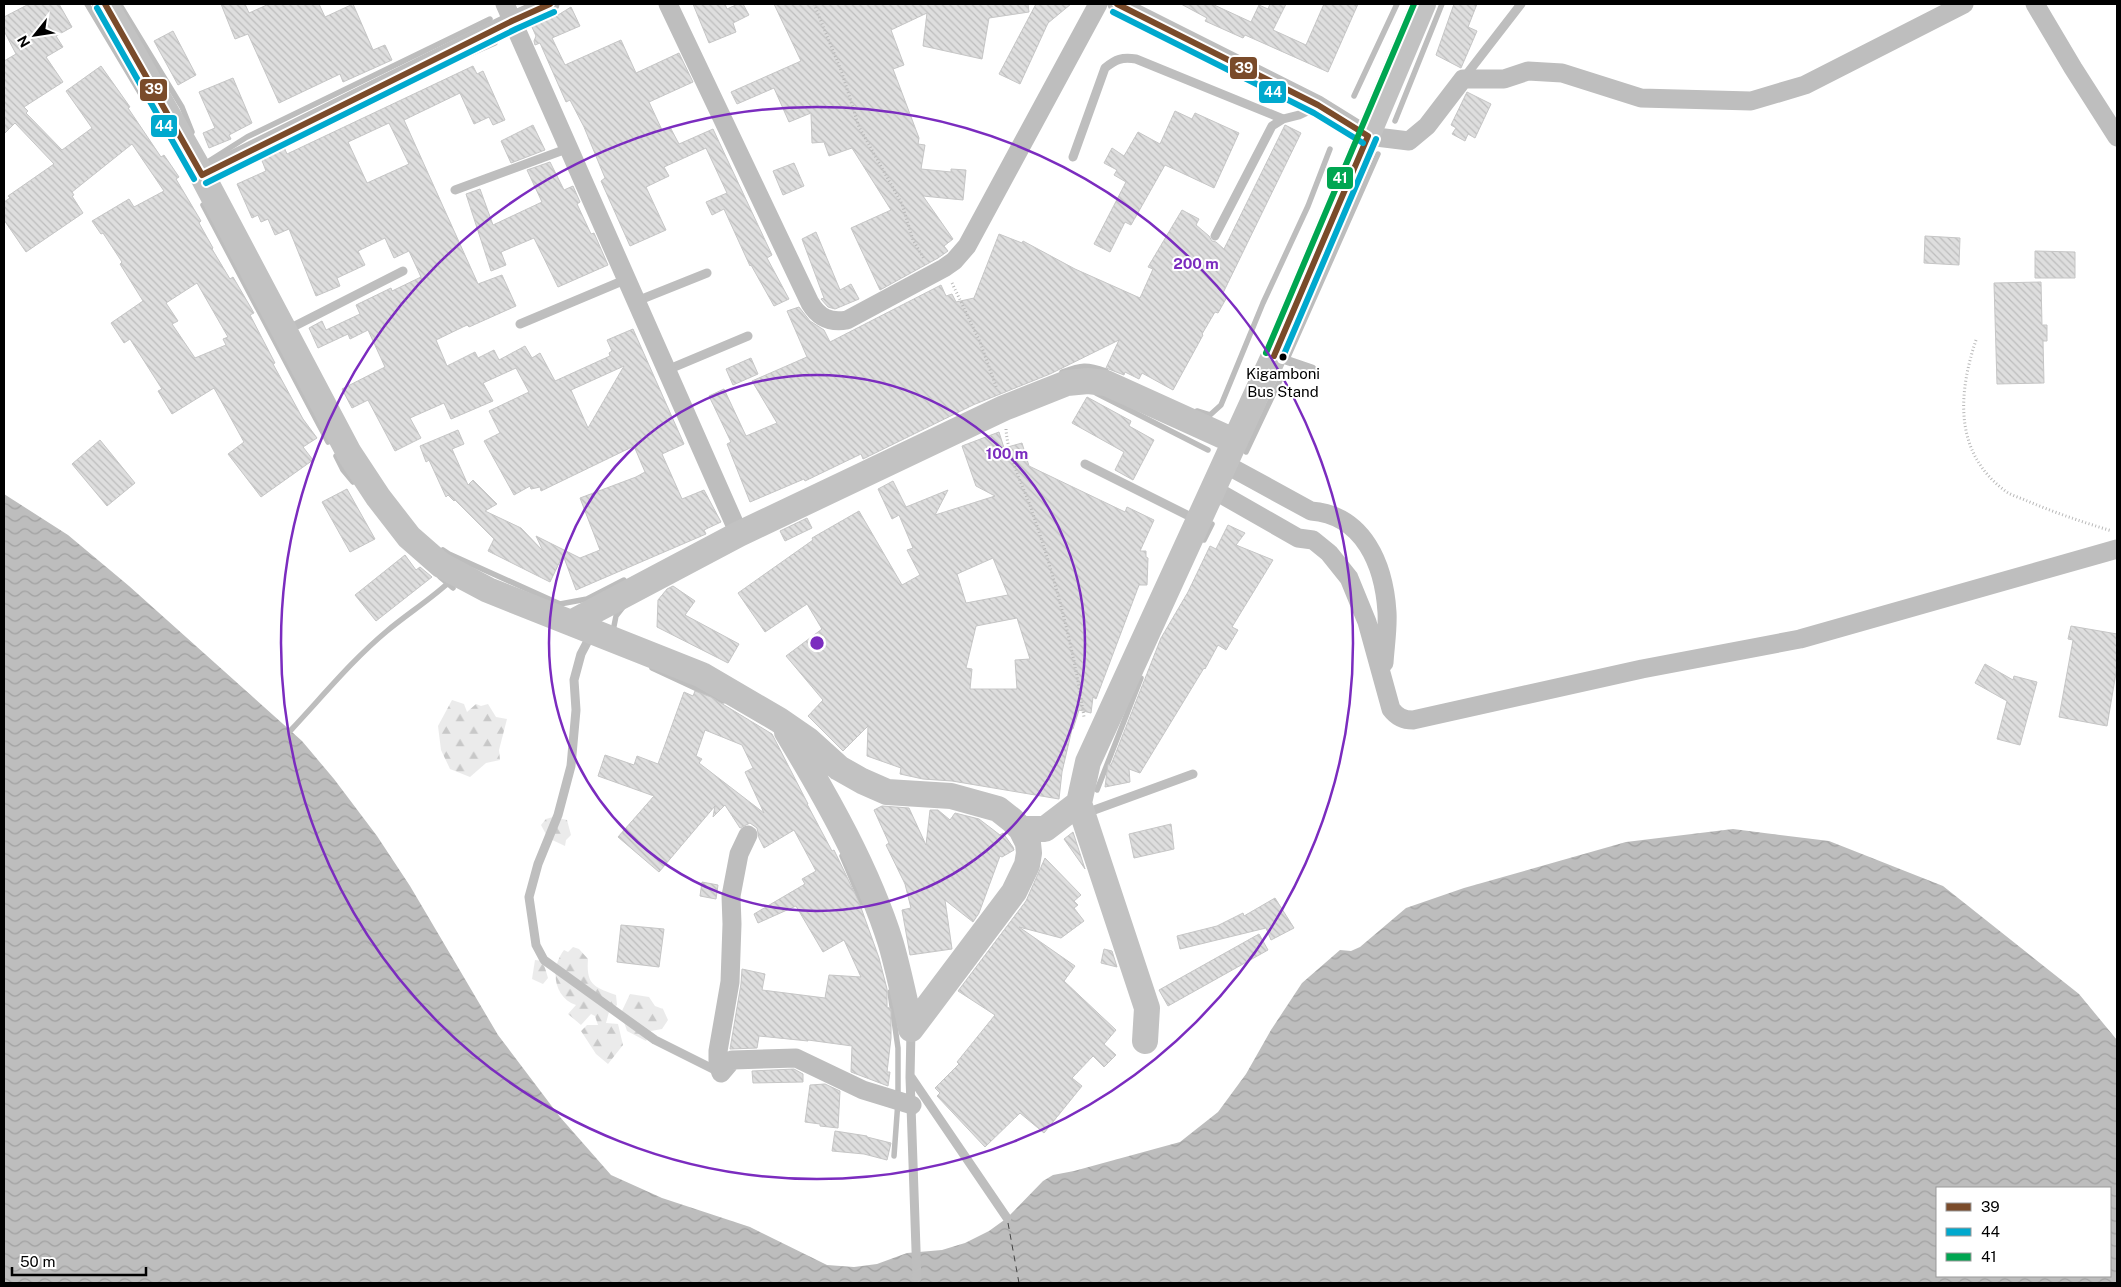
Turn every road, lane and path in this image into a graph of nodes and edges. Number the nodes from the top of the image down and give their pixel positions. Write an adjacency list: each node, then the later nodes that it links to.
1 (105, 4): 19 (main road)
2 (550, 4): 11 (street)
3 (668, 4): 22 (street)
4 (814, 4): 22 (path)
5 (1098, 4): 22 (street)
6 (1117, 4): 13 (street)
7 (1423, 4): 15 (main road)
8 (1521, 4): 12 (lane)
9 (1964, 4): 12 (street)
10 (2035, 4): 16 (street)
11 (508, 12): 17 (street); 19 (street)
12 (1463, 79): 15 (street)
13 (1318, 106): 14 (lane); 15 (street)
14 (1283, 119): 18 (lane); 21 (lane)
15 (1368, 136): 31 (main road)
16 (2117, 137)
17 (568, 148): 20 (lane); 25 (street)
18 (1073, 157)
19 (202, 175): 28 (main road)
20 (455, 190)
21 (1215, 236)
22 (938, 270): 34 (path)
23 (403, 271): 28 (lane)
24 (708, 273): 26 (lane)
25 (628, 279): 26 (street); 27 (lane)
26 (637, 301): 33 (street)
27 (520, 324)
28 (285, 331): 42 (main road)
29 (748, 336): 33 (lane)
30 (1976, 340): 39 (path)
31 (1274, 356): 32 (lane); 35 (main road)
32 (1312, 369)
33 (667, 370): 40 (street)
34 (1004, 408): 35 (main road); 40 (main road); 45 (path)
35 (1229, 452): 37 (main road); 43 (street)
36 (1085, 464): 38 (lane)
37 (1214, 490): 38 (main road); 43 (street)
38 (1200, 521): 47 (main road)
39 (2117, 533)
40 (738, 534): 42 (main road)
41 (2117, 549): 43 (street)
42 (581, 629): 44 (main road); 52 (lane)
43 (1383, 679)
44 (779, 720): 48 (main road); 50 (main road)
45 (1084, 720)
46 (1193, 774): 47 (lane)
47 (1082, 808): 48 (main road); 51 (main road)
48 (1021, 830): 50 (main road)
49 (748, 835): 52 (street)
50 (912, 1029): 53 (lane)
51 (1145, 1041)
52 (721, 1074): 54 (street)
53 (910, 1077): 54 (lane); 55 (lane)
54 (912, 1105): 56 (lane)
55 (1007, 1218)
56 (918, 1278)

